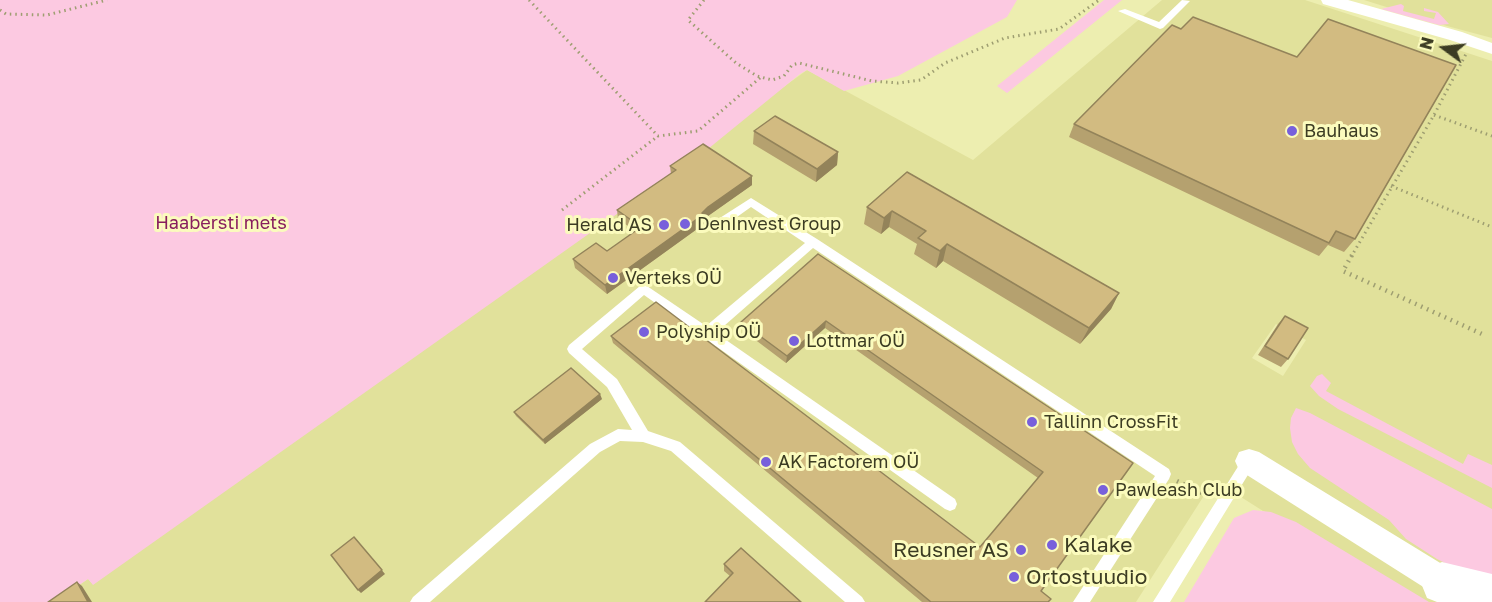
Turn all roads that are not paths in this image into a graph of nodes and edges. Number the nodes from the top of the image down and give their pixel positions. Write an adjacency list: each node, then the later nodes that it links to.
1 (1329, 0): 4 (street)
2 (1186, 1): 3 (lane)
3 (1122, 11)
4 (1492, 49)
5 (716, 226): 6 (lane)
6 (813, 242): 7 (lane); 15 (lane)
7 (707, 333): 8 (lane); 10 (lane)
8 (643, 436): 13 (lane); 14 (lane)
9 (1249, 461): 12 (street); 16 (lane)
10 (950, 504)
11 (1492, 595): 12 (main road)
12 (1459, 596)
13 (418, 602)
14 (857, 602)
15 (1081, 602)
16 (1161, 602)

